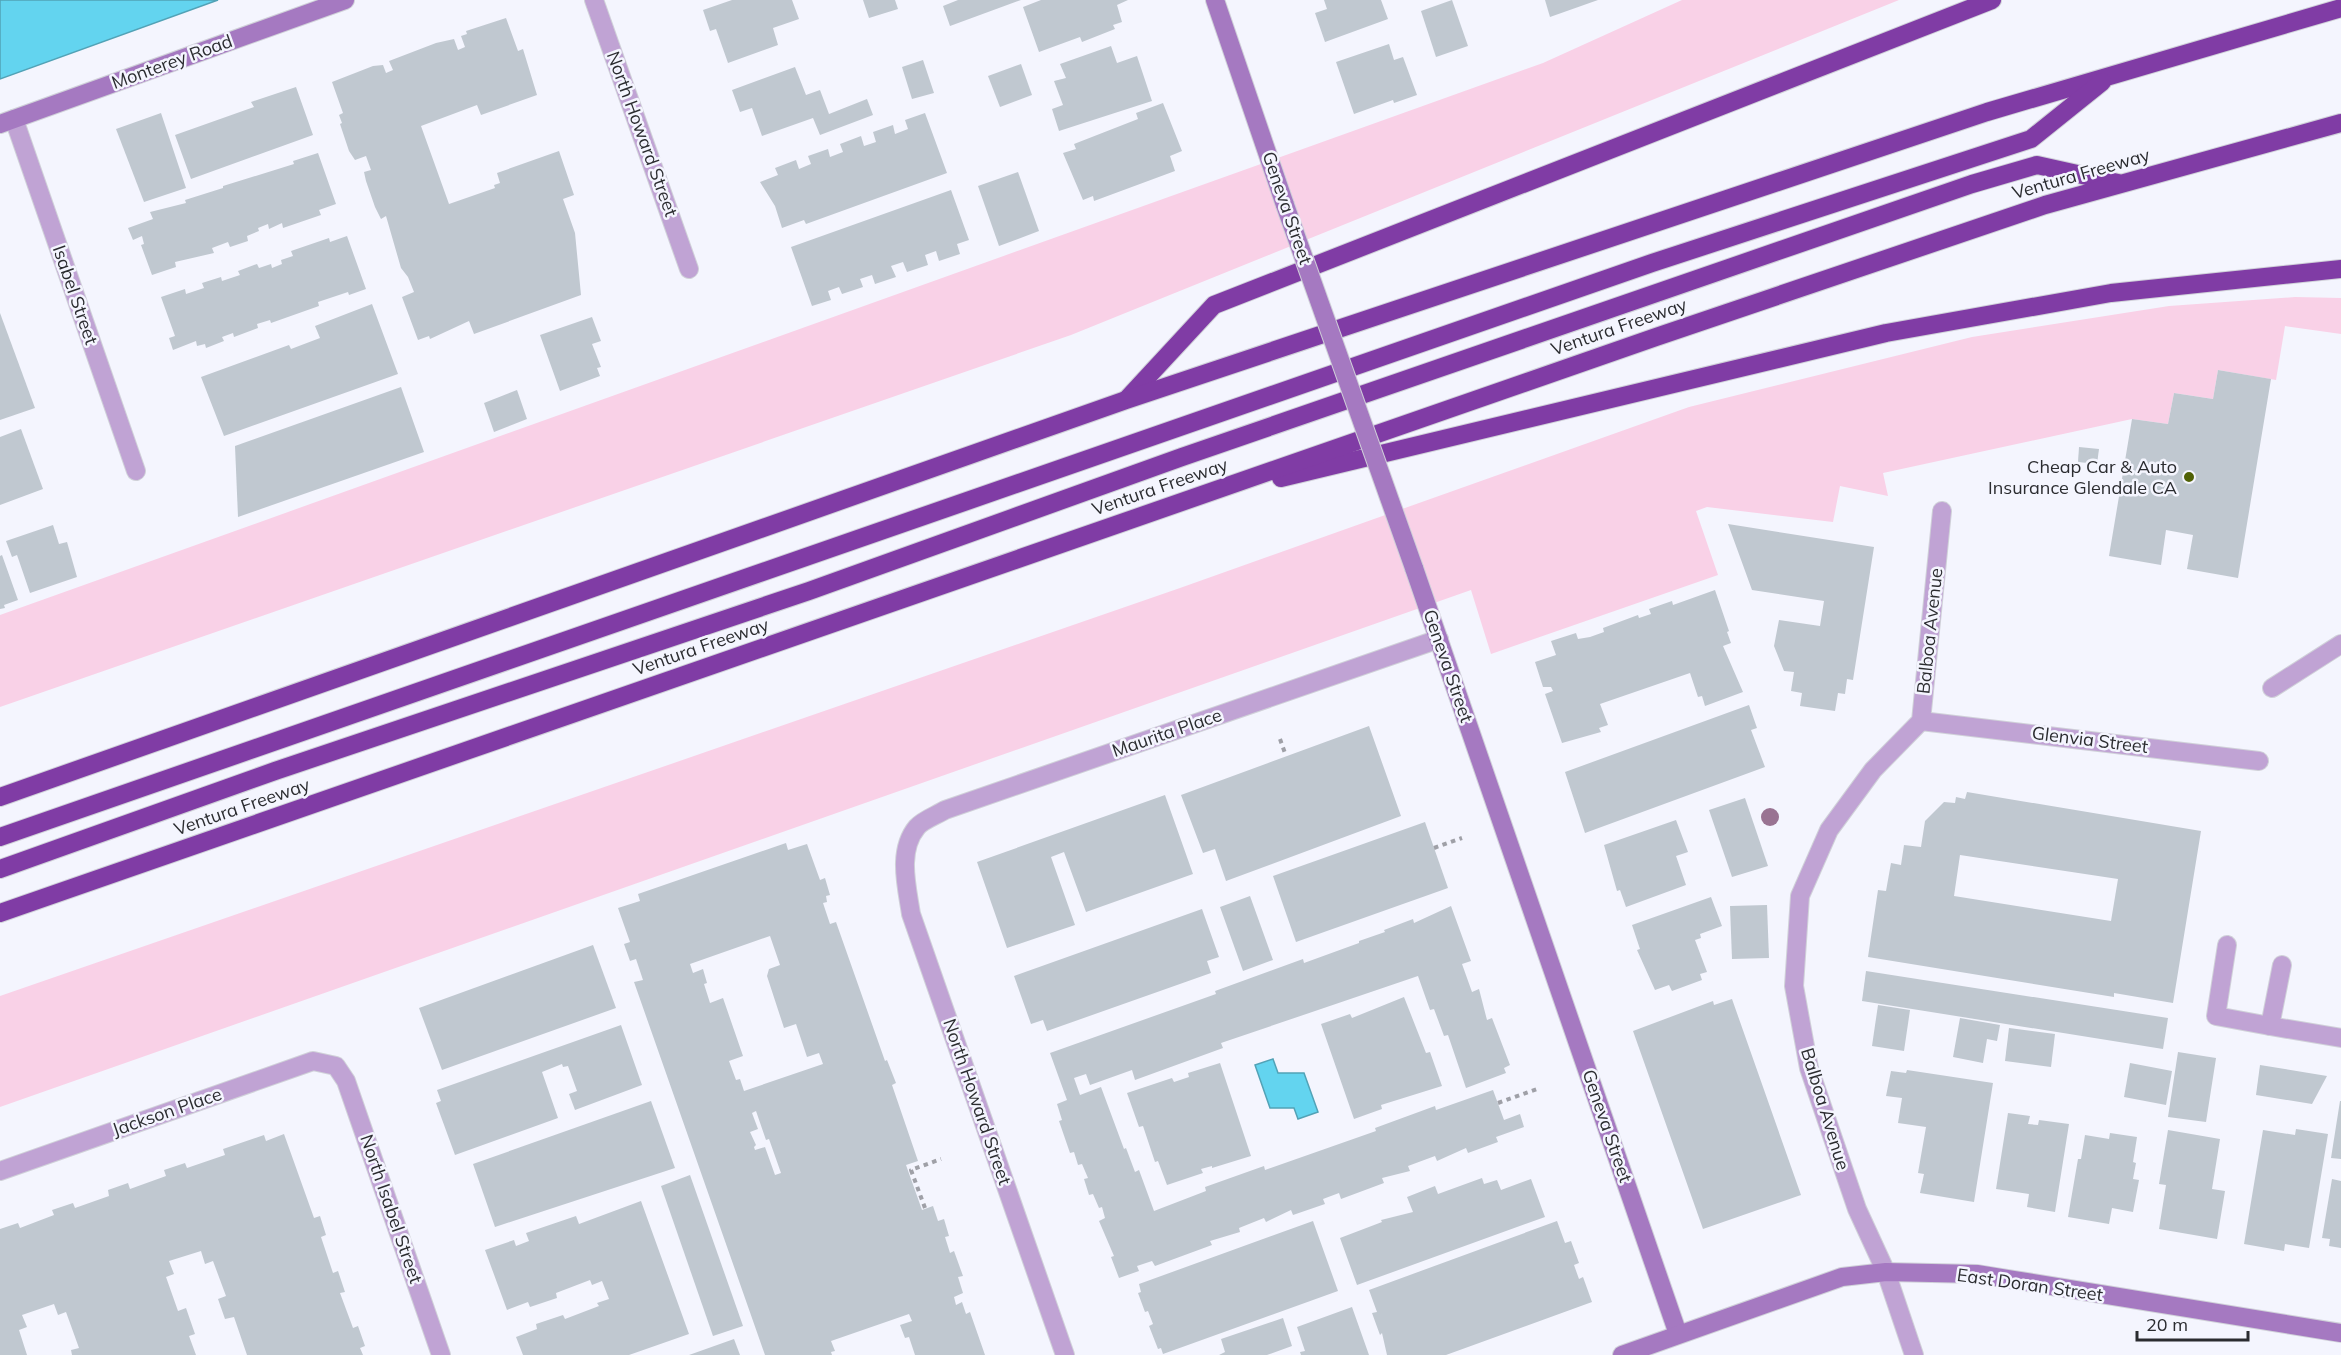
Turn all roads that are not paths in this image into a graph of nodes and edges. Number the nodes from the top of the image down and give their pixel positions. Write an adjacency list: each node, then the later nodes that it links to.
1 (345, 0): 7 (street, Monterey Road)
2 (594, 0): 10 (street, North Howard Street)
3 (1215, 0): 16 (street, Geneva Street, bridge)
4 (1992, 0): 12 (highway)
5 (2341, 8): 6 (highway)
6 (2111, 75): 12 (highway); 22 (highway)
7 (7, 122): 13 (street, Isabel Street)
8 (2341, 123): 9 (highway, Ventura Freeway)
9 (2123, 184): 14 (highway, Ventura Freeway); 24 (highway)
10 (689, 269)
11 (2341, 269): 14 (highway)
12 (1126, 400): 21 (highway)
13 (136, 471)
14 (1183, 501): 25 (highway, Ventura Freeway)
15 (1942, 511): 19 (street, Balboa Avenue)
16 (1439, 639): 23 (street, Maurita Place); 33 (street, Geneva Street)
17 (2341, 644): 18 (street)
18 (2272, 688)
19 (1921, 721): 20 (street, Glenvia Street); 32 (street, Balboa Avenue)
20 (2259, 761)
21 (0, 797)
22 (0, 837)
23 (908, 845): 36 (street, North Howard Street)
24 (0, 869)
25 (0, 914)
26 (2227, 945): 28 (street)
27 (2282, 964): 28 (street)
28 (2270, 1026): 29 (street)
29 (2341, 1038)
30 (336, 1066): 31 (street, Jackson Place); 35 (street, North Isabel Street)
31 (0, 1171)
32 (1886, 1272): 33 (street, East Doran Street); 34 (street, East Doran Street); 38 (street)
33 (1678, 1334): 37 (street, East Doran Street)
34 (2341, 1334)
35 (441, 1355)
36 (1065, 1355)
37 (1622, 1355)
38 (1914, 1355)

